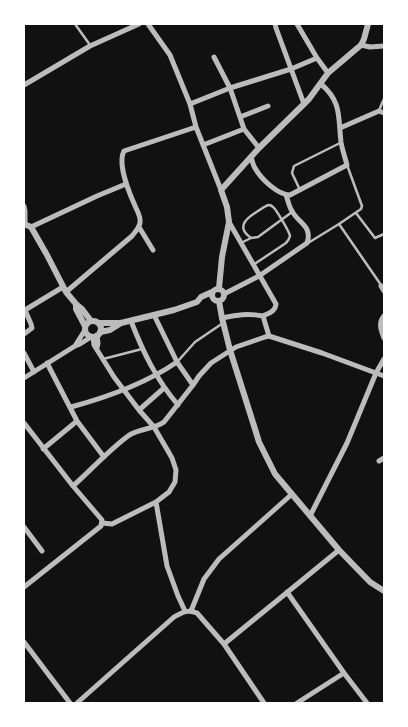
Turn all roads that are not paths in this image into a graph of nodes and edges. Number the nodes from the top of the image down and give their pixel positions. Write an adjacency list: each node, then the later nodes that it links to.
1 (75, 24): 8 (lane)
2 (139, 24): 8 (street)
3 (148, 24): 18 (street)
4 (275, 24): 12 (street)
5 (297, 24): 11 (street)
6 (368, 24): 7 (street)
7 (361, 45): 9 (street); 13 (street)
8 (90, 46): 14 (street)
9 (384, 46)
10 (214, 57): 16 (street)
11 (317, 58): 12 (street); 13 (street)
12 (291, 68): 16 (street); 19 (street)
13 (328, 73): 15 (street)
14 (24, 84)
15 (321, 84): 19 (street); 24 (street)
16 (230, 88): 18 (street); 22 (street)
17 (384, 99): 21 (lane)
18 (190, 104): 23 (street)
19 (304, 104): 28 (street)
20 (268, 106): 22 (street)
21 (382, 112): 24 (street)
22 (240, 117): 25 (street)
23 (196, 127): 27 (street); 31 (street)
24 (340, 128): 26 (street)
25 (244, 129): 27 (street); 28 (street)
26 (341, 142): 30 (street); 33 (lane)
27 (203, 145): 32 (street)
28 (259, 148): 29 (street)
29 (251, 156): 32 (street); 34 (street)
30 (347, 165): 33 (street); 37 (lane)
31 (126, 184): 41 (street); 42 (street)
32 (221, 190): 39 (street)
33 (300, 190): 34 (street)
34 (286, 195): 36 (street)
35 (24, 206): 41 (street)
36 (292, 212): 38 (lane); 46 (street)
37 (356, 213): 40 (lane); 43 (lane)
38 (281, 220): 44 (lane); 44 (lane); 48 (lane)
39 (229, 222): 45 (street); 50 (street)
40 (339, 224): 46 (lane); 51 (lane)
41 (27, 225): 52 (street)
42 (139, 227): 47 (street); 52 (street)
43 (384, 234)
44 (251, 238): 45 (lane)
45 (241, 243): 48 (street)
46 (307, 243): 49 (street)
47 (153, 250)
48 (253, 265): 49 (street)
49 (259, 276): 54 (street); 60 (street)
50 (219, 288): 53 (street); 54 (street)
51 (383, 288)
52 (64, 290): 57 (street); 58 (street)
53 (212, 292): 55 (street); 56 (street)
54 (224, 294): 55 (street)
55 (217, 301): 56 (street); 63 (street)
56 (197, 302): 59 (street)
57 (76, 304): 64 (street); 66 (street)
58 (25, 309): 67 (street)
59 (154, 315): 62 (street); 77 (street)
60 (263, 316): 63 (street); 69 (street)
61 (384, 316): 70 (street)
62 (131, 321): 65 (street); 72 (street)
63 (222, 321): 73 (street); 77 (lane)
64 (95, 322): 65 (street); 66 (street); 68 (street)
65 (121, 323): 68 (street)
66 (85, 328): 68 (street); 71 (street)
67 (24, 334)
68 (95, 335): 71 (street); 75 (street)
69 (269, 336): 73 (street); 80 (street)
70 (384, 338)
71 (75, 346): 78 (street)
72 (142, 349): 75 (lane); 81 (street)
73 (230, 350): 84 (street); 96 (street)
74 (24, 352): 79 (street)
75 (103, 359): 86 (street)
76 (384, 359): 80 (street)
77 (177, 362): 81 (street); 84 (street)
78 (47, 363): 79 (street); 88 (street)
79 (34, 372): 83 (street)
80 (376, 373): 82 (street); 98 (street)
81 (156, 374): 85 (street); 86 (street)
82 (384, 376)
83 (24, 378)
84 (194, 385): 87 (street)
85 (164, 388): 87 (street); 89 (street)
86 (124, 390): 88 (street); 89 (street)
87 (178, 405): 92 (street)
88 (71, 407): 90 (street)
89 (139, 410): 92 (street)
90 (78, 421): 93 (street); 94 (street)
91 (24, 422): 93 (street)
92 (154, 427): 94 (street); 97 (street)
93 (43, 449): 95 (street)
94 (104, 457): 95 (street)
95 (72, 486): 99 (street)
96 (292, 494): 98 (street); 107 (street)
97 (156, 502): 99 (street); 106 (street)
98 (310, 516): 101 (street)
99 (102, 521): 103 (street)
100 (25, 531): 102 (street)
101 (339, 550): 104 (street); 105 (street)
102 (42, 551)
103 (24, 587)
104 (384, 590)
105 (287, 592): 109 (street); 110 (street)
106 (185, 611): 107 (street); 112 (street)
107 (191, 611): 109 (street)
108 (24, 642): 111 (street)
109 (224, 644): 113 (street)
110 (344, 673): 114 (street); 115 (street)
111 (70, 703)
112 (77, 703)
113 (264, 703)
114 (297, 703)
115 (367, 703)

